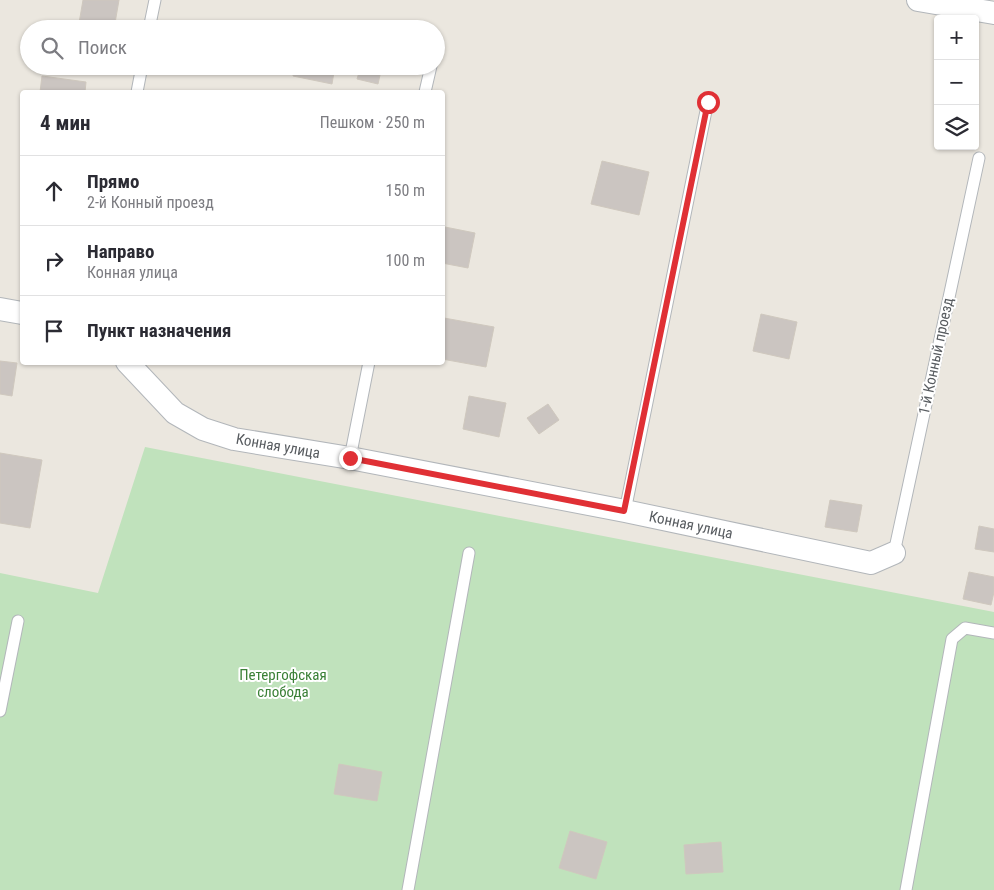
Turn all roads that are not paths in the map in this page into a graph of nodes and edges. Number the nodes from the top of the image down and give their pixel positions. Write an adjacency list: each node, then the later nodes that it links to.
1 (155, 0): 4 (lane)
2 (918, 0): 3 (street)
3 (994, 12)
4 (152, 20)
5 (140, 75): 7 (lane)
6 (429, 75): 8 (lane)
7 (137, 90)
8 (425, 90)
9 (708, 102): 16 (lane)
10 (979, 158): 18 (lane, 1-й Конный проезд)
11 (0, 309): 12 (street)
12 (20, 313)
13 (130, 365): 15 (street, Конная улица)
14 (369, 365): 15 (lane)
15 (350, 458): 16 (street, Конная улица)
16 (624, 511): 18 (street, Конная улица)
17 (468, 553): 22 (lane)
18 (894, 553)
19 (18, 621): 21 (lane)
20 (994, 633): 23 (lane)
21 (0, 711)
22 (408, 890)
23 (906, 890)

